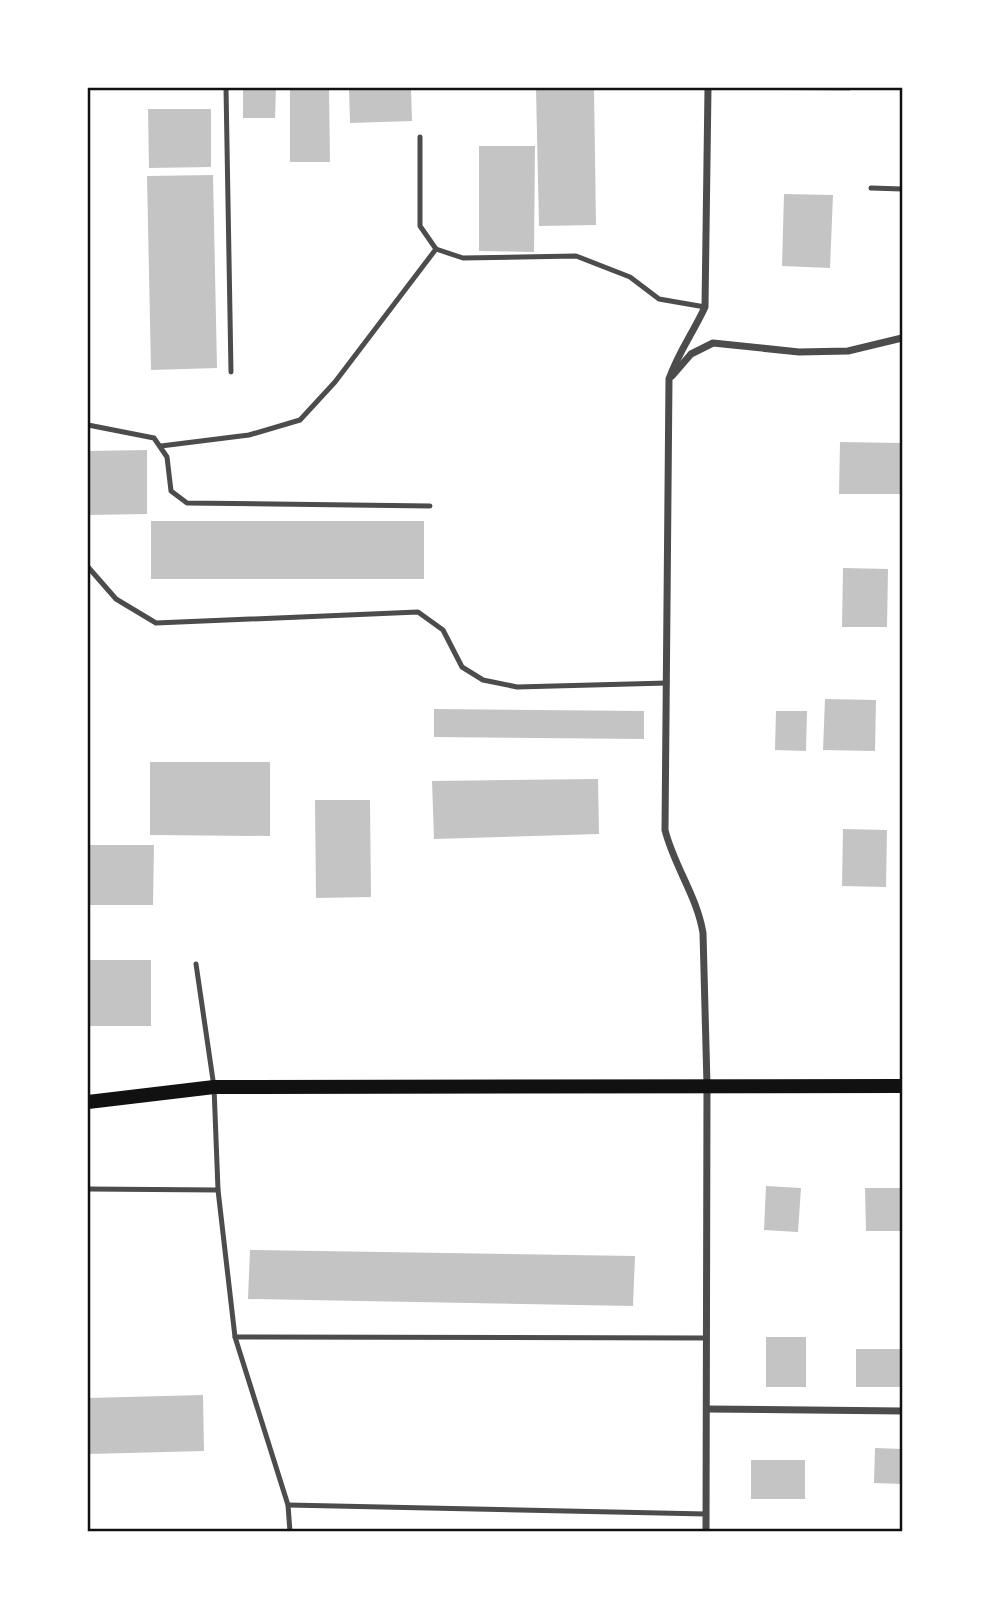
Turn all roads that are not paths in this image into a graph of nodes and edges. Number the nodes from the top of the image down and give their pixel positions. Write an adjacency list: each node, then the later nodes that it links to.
1 (226, 88): 9 (lane)
2 (708, 88): 7 (street)
3 (420, 137): 6 (lane)
4 (871, 188): 5 (lane)
5 (902, 189)
6 (436, 249): 7 (lane); 12 (lane)
7 (705, 307): 10 (street)
8 (902, 338): 10 (street)
9 (231, 372)
10 (669, 379): 15 (street)
11 (88, 425): 12 (lane)
12 (162, 446): 13 (lane)
13 (430, 506)
14 (88, 567): 15 (lane)
15 (667, 683): 17 (street)
16 (196, 964): 19 (lane)
17 (707, 1086): 18 (main road); 19 (main road); 24 (street)
18 (902, 1086)
19 (214, 1087): 20 (main road); 22 (lane)
20 (88, 1102)
21 (88, 1189): 22 (lane)
22 (218, 1190): 23 (lane)
23 (235, 1336): 24 (lane); 27 (lane)
24 (707, 1338): 25 (street)
25 (707, 1409): 26 (street); 28 (street)
26 (902, 1411)
27 (288, 1505): 28 (lane); 29 (lane)
28 (706, 1514): 30 (street)
29 (290, 1531)
30 (706, 1531)

